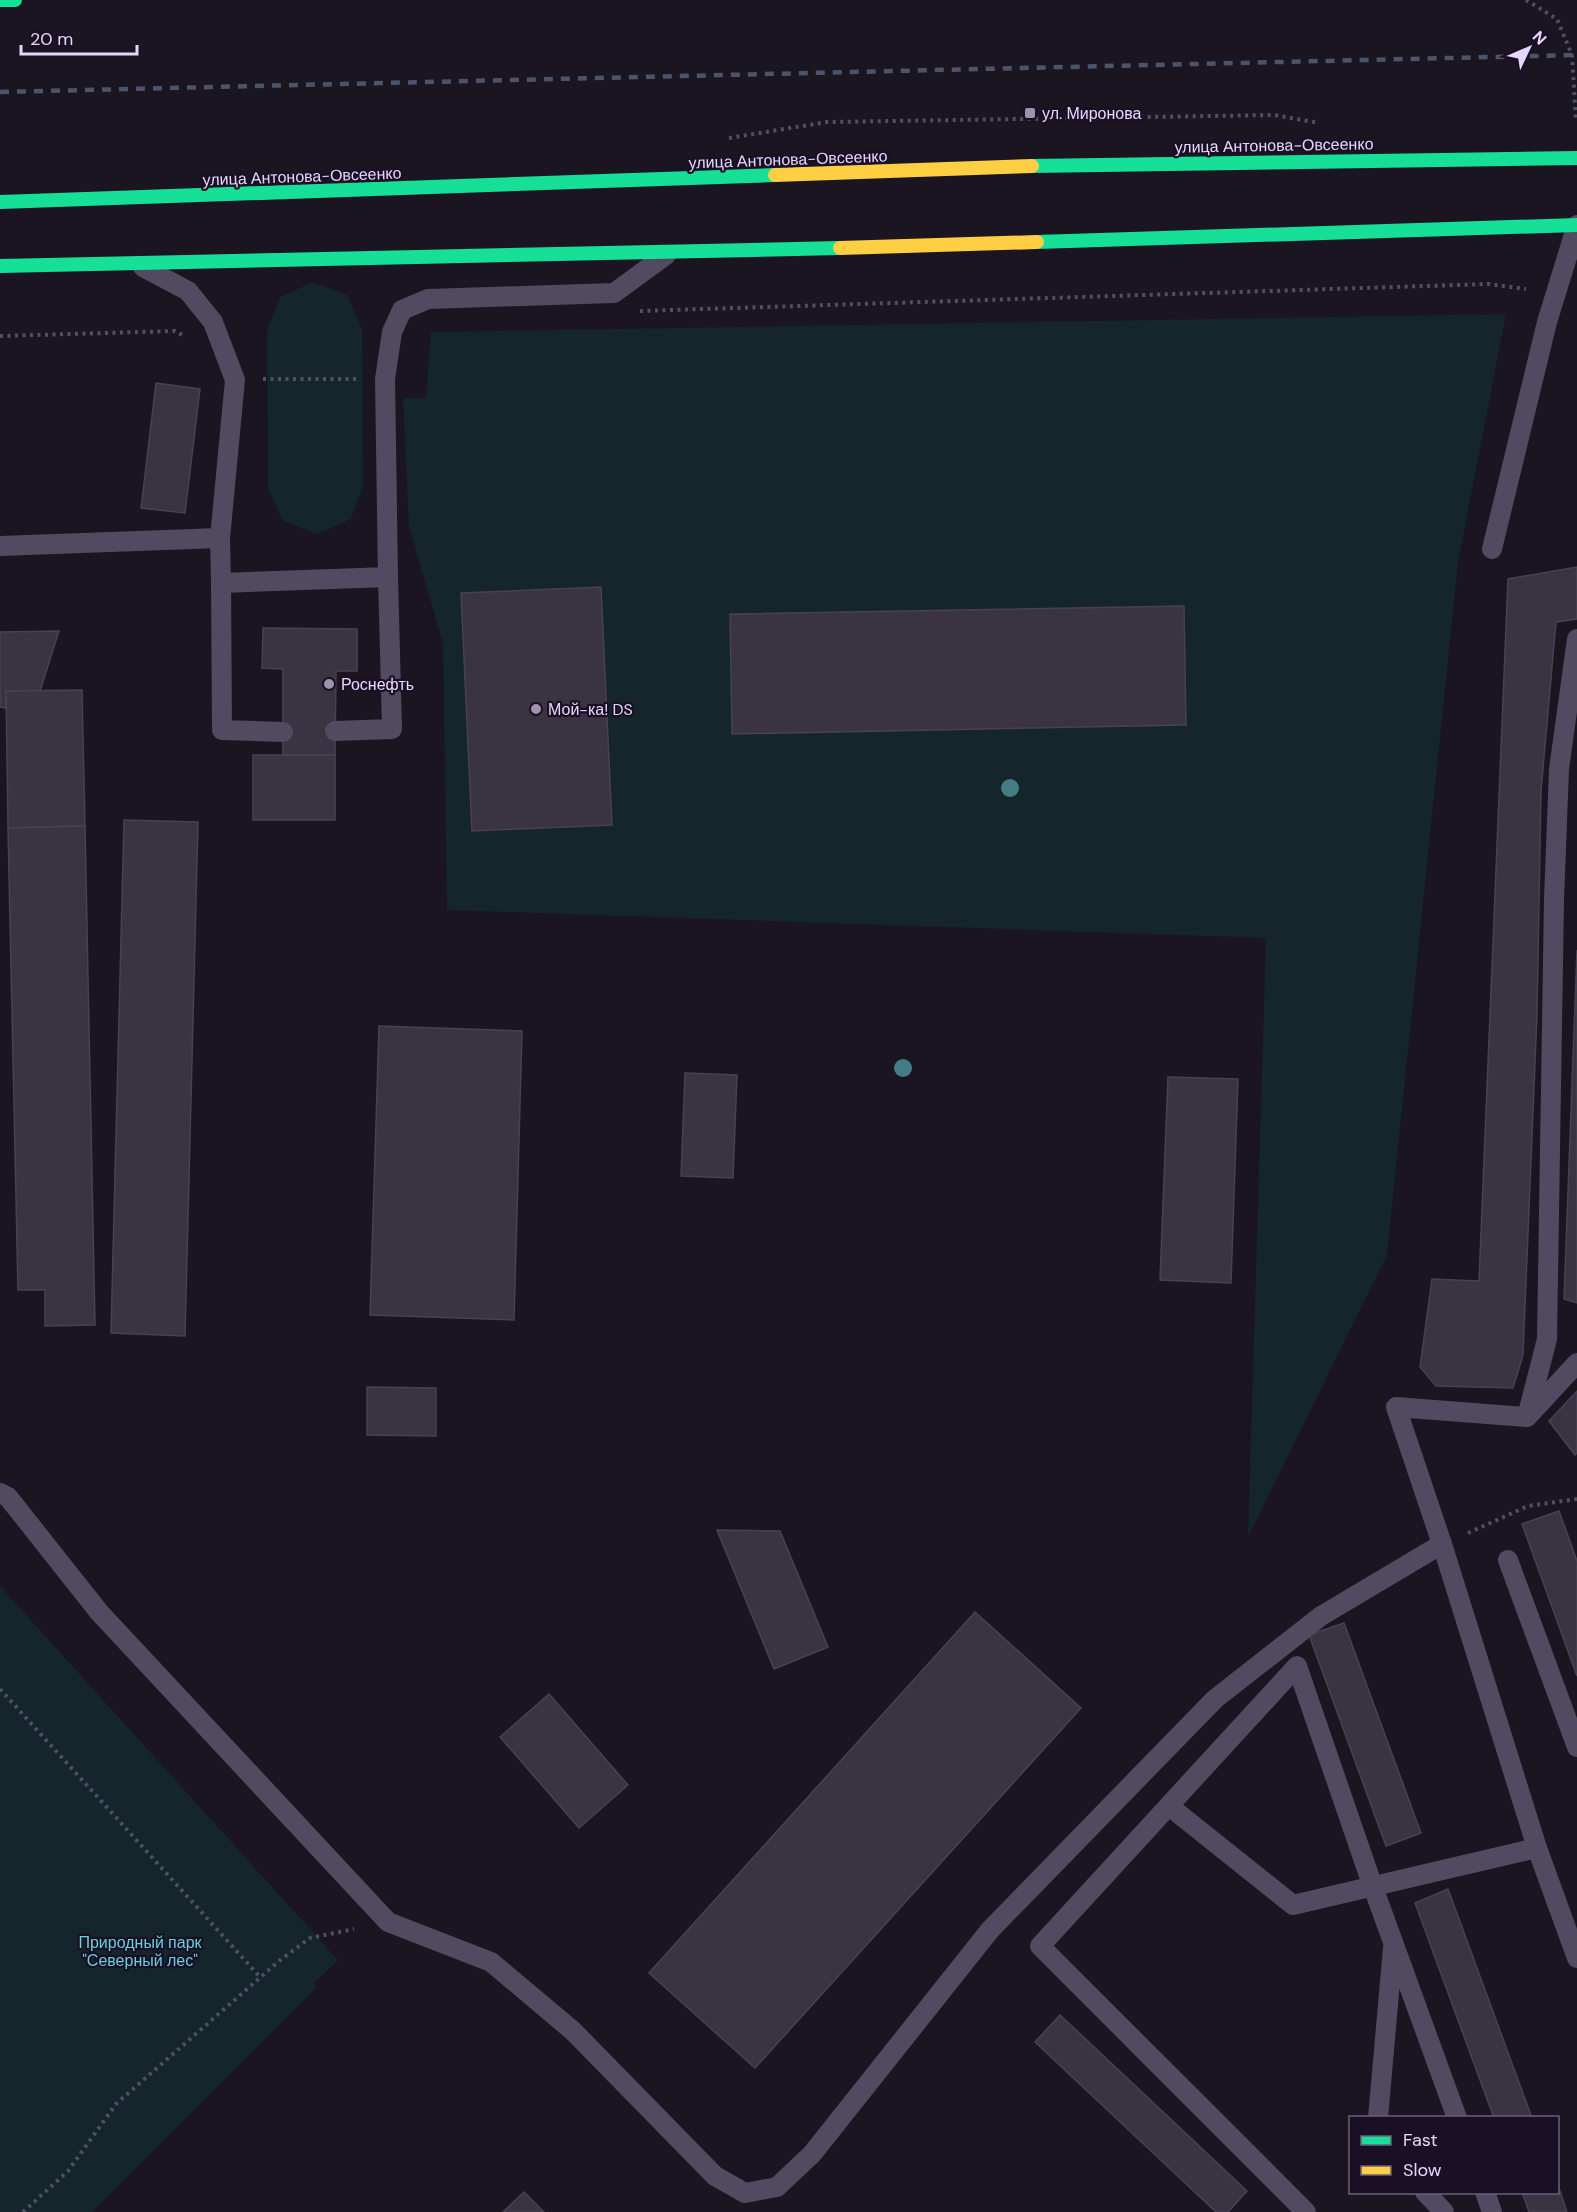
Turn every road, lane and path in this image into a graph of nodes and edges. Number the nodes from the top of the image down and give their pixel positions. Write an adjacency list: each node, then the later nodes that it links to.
1 (0, 0): 2 (main road)
2 (15, 0)
3 (1526, 0): 4 (path)
4 (1576, 126)
5 (1577, 158): 6 (main road, улица Антонова-Овсеенко)
6 (0, 202)
7 (1577, 225): 8 (main road); 11 (lane)
8 (668, 253): 9 (main road); 15 (lane)
9 (138, 264): 10 (main road); 16 (lane)
10 (0, 266)
11 (1556, 293): 12 (path); 19 (lane)
12 (639, 311)
13 (0, 336): 14 (path)
14 (190, 340)
15 (385, 379): 16 (path); 20 (lane)
16 (235, 380): 17 (lane)
17 (219, 538): 18 (lane); 21 (lane)
18 (0, 546)
19 (1492, 549)
20 (388, 577): 21 (lane); 23 (lane)
21 (220, 583): 24 (lane)
22 (1577, 639): 26 (lane)
23 (335, 730)
24 (283, 732)
25 (1577, 1363): 26 (lane)
26 (1527, 1417): 29 (lane)
27 (0, 1492): 36 (lane)
28 (1577, 1499): 29 (path)
29 (1442, 1544): 34 (lane); 36 (lane)
30 (1508, 1560): 32 (lane)
31 (0, 1689): 40 (path)
32 (1577, 1747)
33 (1168, 1806): 35 (lane); 35 (lane); 46 (lane)
34 (1537, 1848): 35 (lane); 37 (lane)
35 (1373, 1887): 38 (lane)
36 (388, 1922): 40 (path)
37 (1571, 1924): 39 (lane)
38 (1393, 1942): 41 (lane); 42 (lane)
39 (1577, 1958)
40 (260, 1977): 45 (path)
41 (1378, 2116)
42 (1456, 2116)
43 (1426, 2194): 47 (lane)
44 (1485, 2194): 48 (lane)
45 (23, 2212)
46 (1306, 2212)
47 (1444, 2212)
48 (1492, 2212)

